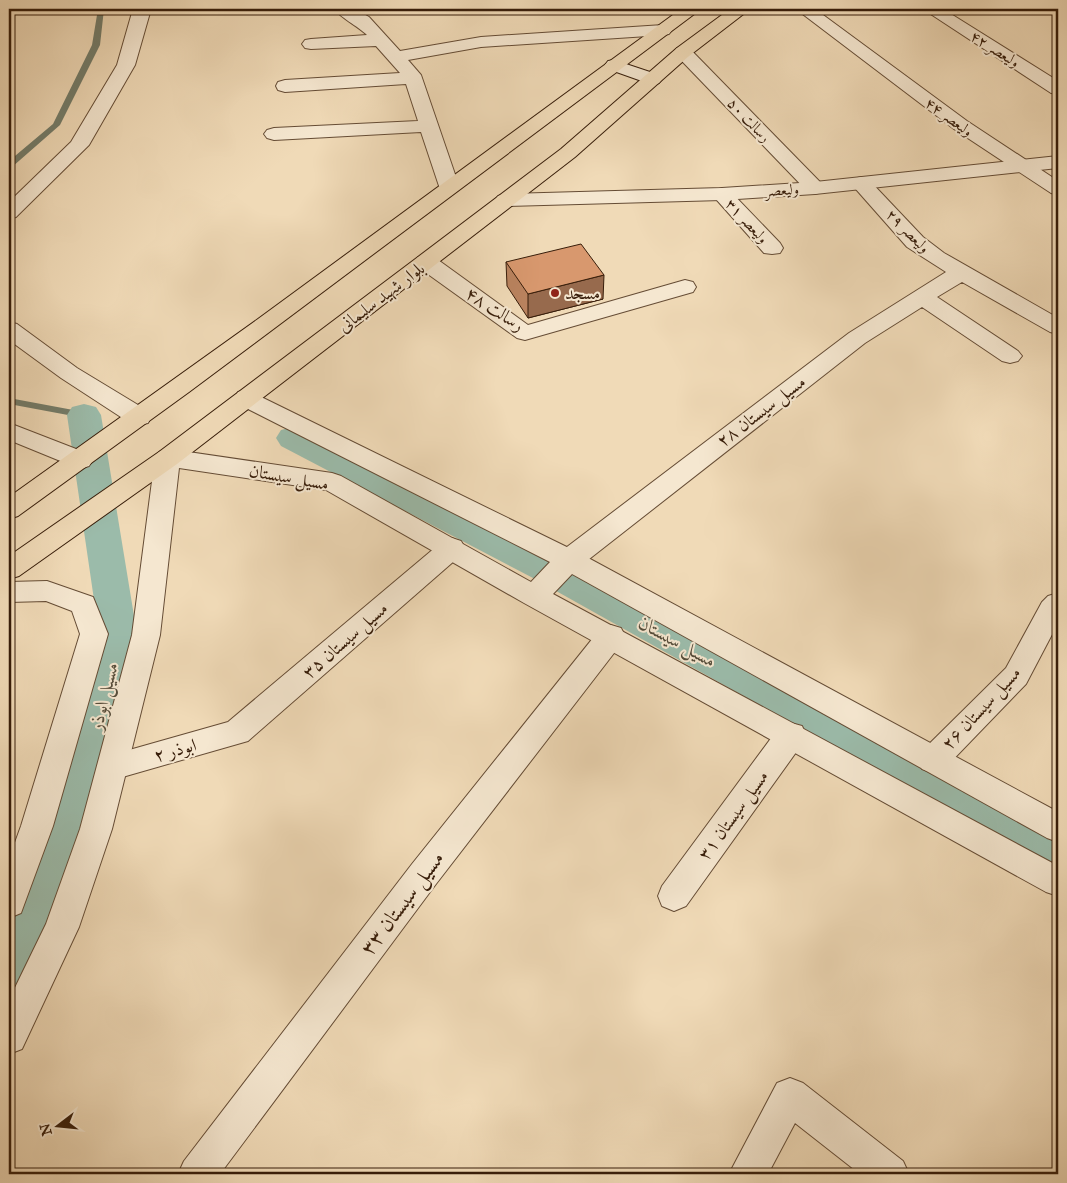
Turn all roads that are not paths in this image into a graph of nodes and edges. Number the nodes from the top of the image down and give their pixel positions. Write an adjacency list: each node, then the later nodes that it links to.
1 (142, 9): 28 (street)
2 (343, 9): 7 (street)
3 (692, 9): 8 (main road)
4 (741, 9): 11 (main road, بلوار شهید سلیمانی)
5 (804, 9): 21 (street, ولیعصر ۴۴)
6 (932, 9): 17 (street, ولیعصر ۴۲)
7 (368, 15): 9 (street)
8 (663, 30): 12 (street); 13 (main road)
9 (380, 40): 10 (street); 12 (street)
10 (311, 44)
11 (684, 52): 15 (main road, بلوار شهید سلیمانی); 24 (street, رسالت ۵۰)
12 (395, 57): 14 (street)
13 (614, 65): 15 (street); 23 (main road)
14 (412, 78): 16 (street); 18 (street)
15 (653, 79): 27 (main road, بلوار شهید سلیمانی)
16 (284, 86)
17 (1058, 89)
18 (429, 126): 19 (street); 23 (street)
19 (274, 134)
20 (1058, 162): 21 (street, ولیعصر)
21 (1019, 167): 22 (street, ولیعصر); 25 (street, ولیعصر ۴۴)
22 (861, 182): 24 (street, ولیعصر); 31 (street, ولیعصر ۲۹)
23 (449, 186): 38 (main road)
24 (814, 188): 26 (street, ولیعصر)
25 (1058, 189)
26 (722, 194): 27 (street, ولیعصر); 29 (street, ولیعصر ۳۱)
27 (506, 200): 30 (main road, بلوار شهید سلیمانی)
28 (9, 213)
29 (772, 248)
30 (426, 262): 32 (street, رسالت ۴۸); 37 (main road, بلوار شهید سلیمانی)
31 (960, 273): 33 (street, مسیل سیستان ۲۸); 34 (street, ولیعصر ۲۹)
32 (686, 287)
33 (922, 297): 36 (street); 44 (street, مسیل سیستان ۲۸)
34 (1058, 327)
35 (9, 329): 38 (street)
36 (1010, 356)
37 (247, 398): 40 (main road, بلوار شهید سلیمانی); 44 (street)
38 (139, 417): 41 (main road)
39 (9, 431): 41 (street)
40 (168, 458): 43 (street, مسیل سیستان); 45 (main road, بلوار شهید سلیمانی); 53 (street)
41 (80, 460): 42 (main road)
42 (9, 510)
43 (452, 548): 47 (street, مسیل سیستان); 50 (street, مسیل سیستان ۳۵)
44 (569, 560): 47 (street, مسیل سیستان ۲۸); 52 (street)
45 (9, 569)
46 (9, 592): 57 (street)
47 (534, 596): 49 (street, مسیل سیستان)
48 (1058, 603): 52 (street, مسیل سیستان ۲۶)
49 (611, 636): 51 (street, مسیل سیستان); 59 (street, مسیل سیستان ۳۳)
50 (237, 732): 53 (street, ابوذر ۲)
51 (791, 735): 55 (street, مسیل سیستان); 56 (street, مسیل سیستان ۳۱)
52 (933, 760): 54 (street)
53 (112, 767): 58 (street)
54 (1058, 828)
55 (1058, 882)
56 (674, 896)
57 (9, 903)
58 (9, 1037)
59 (196, 1174)
60 (748, 1174): 61 (street)
61 (890, 1174)

